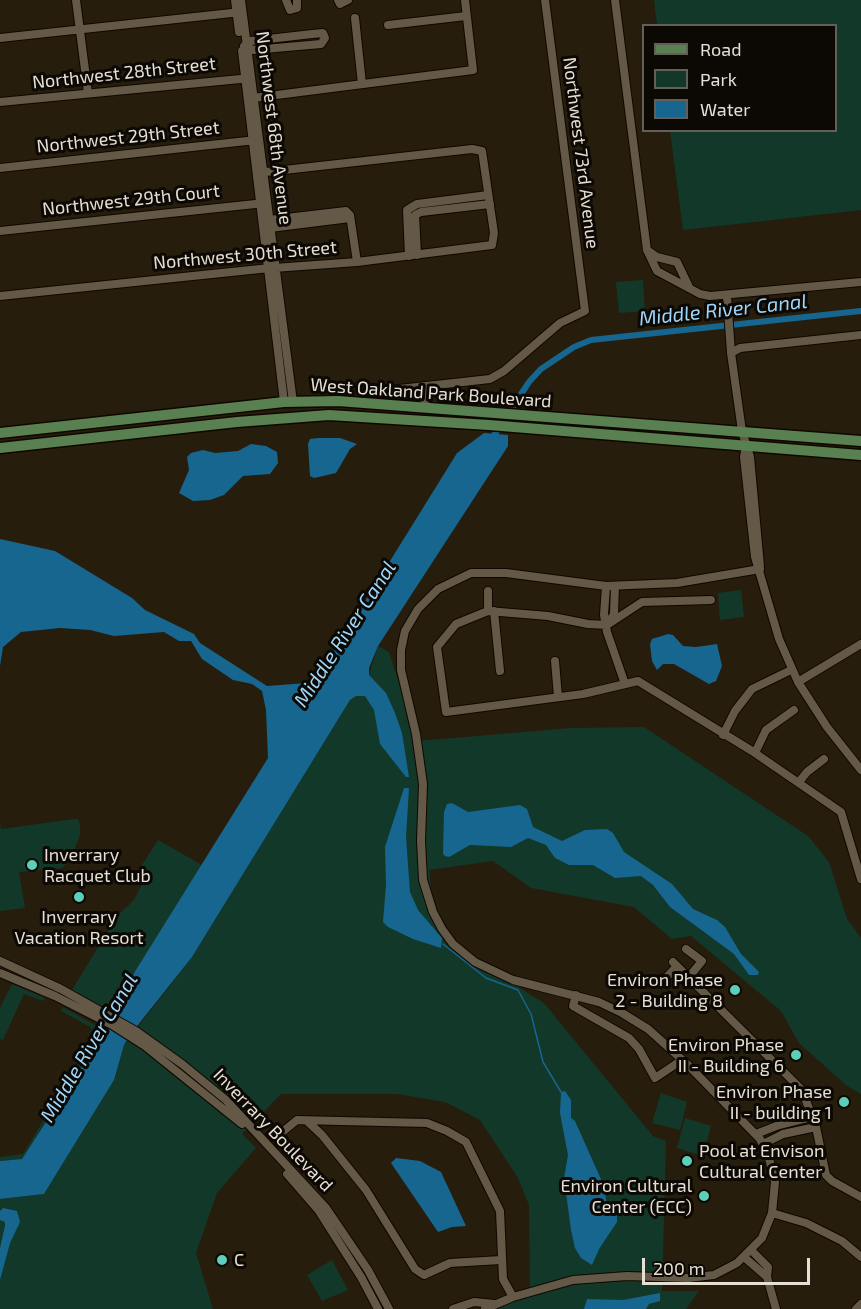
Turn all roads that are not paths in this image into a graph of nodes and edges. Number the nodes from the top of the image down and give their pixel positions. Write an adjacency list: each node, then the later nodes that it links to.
1 (76, 0): 15 (street)
2 (235, 0): 11 (street, Northwest 68th Avenue)
3 (241, 0): 11 (street, Northwest 68th Avenue)
4 (286, 0): 5 (street)
5 (297, 0)
6 (338, 0): 7 (street)
7 (348, 0)
8 (465, 0): 12 (street)
9 (545, 0): 42 (street, Northwest 73rd Avenue)
10 (615, 0): 30 (street)
11 (239, 12): 15 (street); 17 (street, Northwest 68th Avenue)
12 (466, 16): 14 (street); 19 (street)
13 (355, 18): 19 (street)
14 (388, 25)
15 (80, 28): 16 (street); 20 (street)
16 (0, 38)
17 (244, 46): 17 (street); 18 (street, Northwest 68th Avenue)
18 (248, 78): 20 (street, Northwest 28th Street); 21 (street, Northwest 68th Avenue); 23 (street, Northwest 68th Avenue)
19 (362, 84): 21 (street)
20 (88, 93): 22 (street, Northwest 28th Street)
21 (253, 98): 23 (street, Northwest 68th Avenue)
22 (0, 102)
23 (256, 140): 24 (street, Northwest 29th Street); 25 (street, Northwest 68th Avenue)
24 (0, 168)
25 (260, 173): 26 (street); 27 (street, Northwest 68th Avenue)
26 (489, 200): 31 (street, Northwest 30th Street); 31 (street)
27 (263, 203): 28 (street, Northwest 68th Avenue); 29 (street, Northwest 29th Court); 33 (street, Northwest 68th Avenue)
28 (269, 224): 32 (street); 33 (street, Northwest 68th Avenue)
29 (0, 231)
30 (647, 250): 34 (street); 35 (street)
31 (413, 256): 32 (street, Northwest 30th Street)
32 (357, 262): 33 (street, Northwest 30th Street)
33 (272, 270): 38 (street, Northwest 30th Street); 44 (street, Northwest 68th Avenue)
34 (682, 271): 35 (street); 37 (street)
35 (662, 273): 37 (street)
36 (861, 282): 39 (street)
37 (689, 287): 39 (street)
38 (0, 296)
39 (727, 296): 41 (street)
40 (861, 335): 41 (street)
41 (731, 353): 49 (street)
42 (424, 386): 43 (street); 45 (street)
43 (381, 391)
44 (289, 402): 45 (main road, West Oakland Park Boulevard); 46 (main road, West Oakland Park Boulevard)
45 (425, 407): 48 (main road, West Oakland Park Boulevard)
46 (143, 418): 47 (main road, West Oakland Park Boulevard); 51 (main road)
47 (117, 420): 50 (main road, West Oakland Park Boulevard); 52 (main road)
48 (619, 422): 49 (main road, West Oakland Park Boulevard); 53 (main road)
49 (742, 431): 54 (main road, West Oakland Park Boulevard); 55 (street)
50 (0, 433)
51 (123, 434): 52 (main road, West Oakland Park Boulevard); 53 (main road, West Oakland Park Boulevard)
52 (105, 436): 56 (main road, West Oakland Park Boulevard)
53 (599, 436): 55 (main road, West Oakland Park Boulevard)
54 (861, 441)
55 (746, 446): 57 (main road, West Oakland Park Boulevard); 58 (street)
56 (0, 448)
57 (861, 455)
58 (760, 569): 60 (street); 67 (street)
59 (606, 586): 60 (street); 64 (street); 84 (street)
60 (615, 586): 64 (street)
61 (488, 591): 63 (street)
62 (711, 600): 64 (street)
63 (491, 611): 64 (street); 68 (street); 71 (street)
64 (607, 625): 70 (street)
65 (861, 644): 69 (street)
66 (555, 661): 71 (street)
67 (791, 670): 69 (street); 73 (street)
68 (500, 671)
69 (798, 682): 76 (street)
70 (624, 684): 71 (street); 73 (street)
71 (558, 697)
72 (794, 710): 74 (street)
73 (723, 735): 74 (street)
74 (755, 753): 77 (street)
75 (824, 759): 77 (street)
76 (860, 768)
77 (799, 782): 78 (street)
78 (861, 879)
79 (686, 949): 82 (street)
80 (0, 961): 85 (street, Inverrary Boulevard)
81 (0, 973): 85 (street, Inverrary Boulevard)
82 (689, 977): 83 (street); 88 (street)
83 (665, 979)
84 (576, 995): 87 (street); 87 (street)
85 (114, 1022): 86 (street, Inverrary Boulevard)
86 (134, 1034): 106 (street, Inverrary Boulevard); 107 (street, Inverrary Boulevard)
87 (682, 1060): 93 (street)
88 (809, 1113): 91 (street); 93 (street)
89 (307, 1121): 90 (street); 92 (street); 94 (street)
90 (333, 1122): 94 (street); 101 (street)
91 (816, 1127): 95 (street); 96 (street)
92 (280, 1134)
93 (756, 1134): 95 (street)
94 (322, 1136): 101 (street)
95 (763, 1144): 97 (street)
96 (861, 1197)
97 (772, 1213): 98 (street); 100 (street)
98 (752, 1251): 99 (street); 102 (street)
99 (744, 1257): 102 (street); 103 (street)
100 (861, 1257)
101 (501, 1260): 103 (street)
102 (766, 1277): 110 (street)
103 (513, 1298): 104 (street)
104 (495, 1304): 108 (street); 109 (street)
105 (861, 1304): 111 (street)
106 (378, 1309)
107 (389, 1309)
108 (453, 1309)
109 (485, 1309)
110 (776, 1309)
111 (856, 1309)

